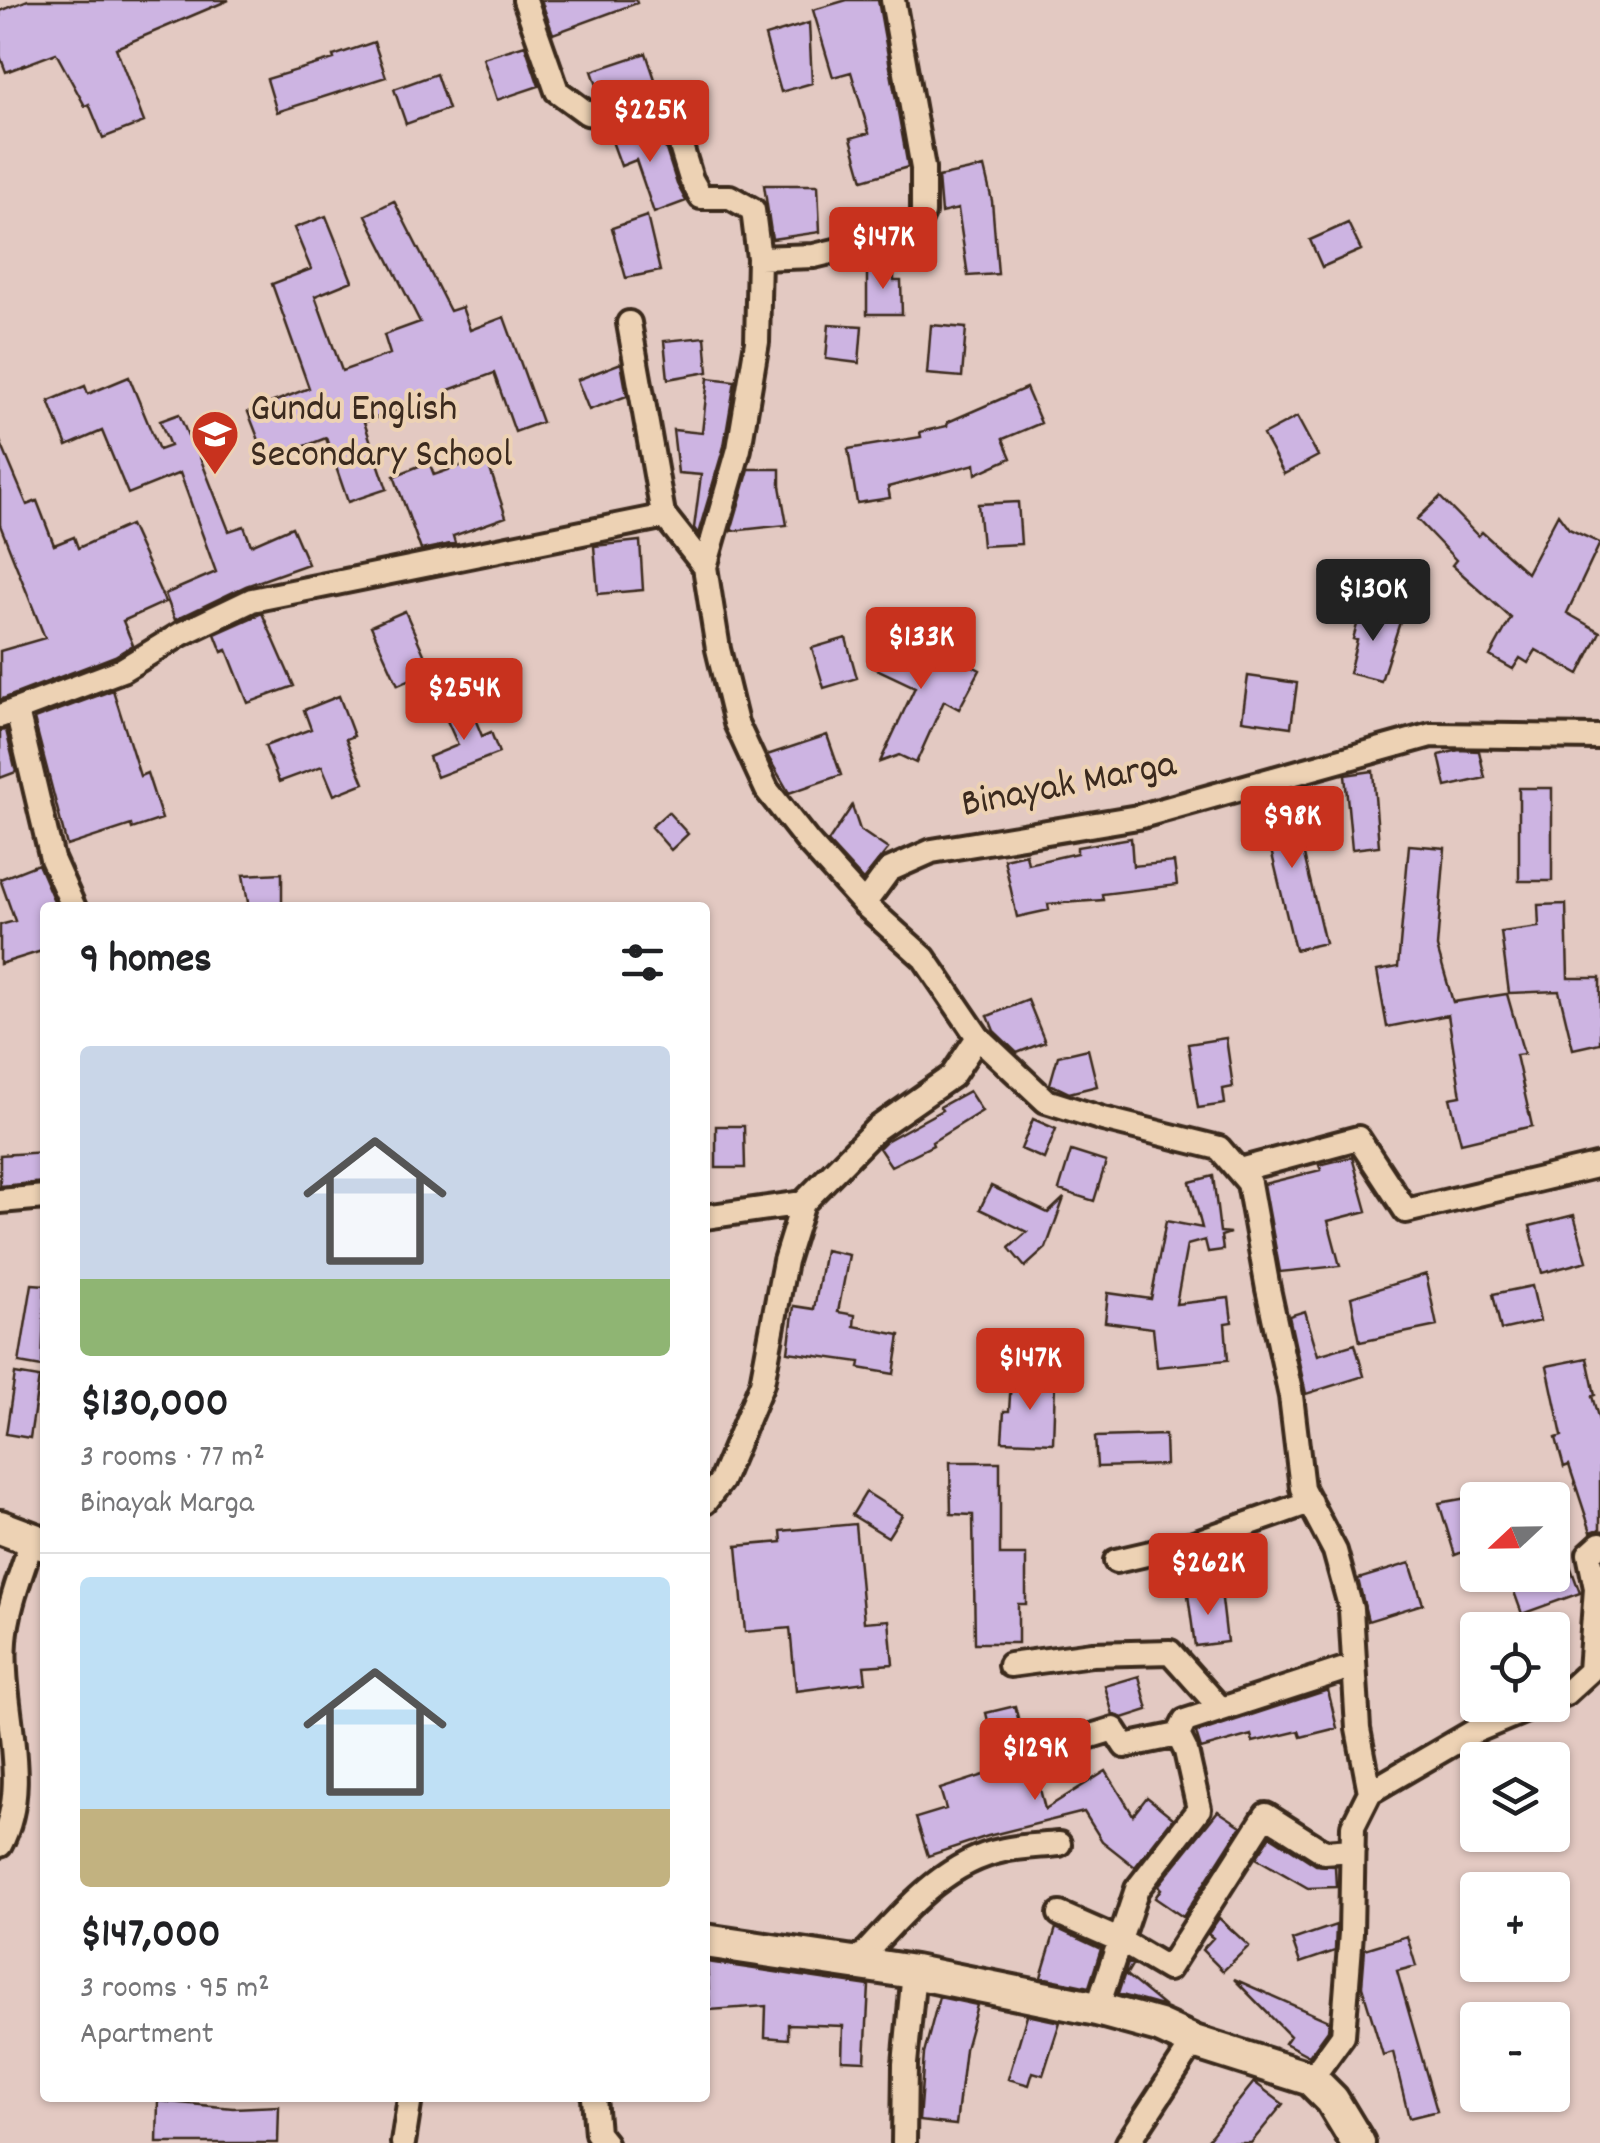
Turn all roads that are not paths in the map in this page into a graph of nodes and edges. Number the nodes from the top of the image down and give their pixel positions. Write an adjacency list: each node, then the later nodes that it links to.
1 (526, 0): 3 (street)
2 (893, 0): 3 (street)
3 (759, 258): 6 (street)
4 (629, 323): 5 (street)
5 (663, 514): 6 (street); 7 (street)
6 (704, 567): 10 (street)
7 (9, 714): 9 (street)
8 (1600, 737): 10 (street, Binayak Marga)
9 (71, 902)
10 (864, 904): 11 (street)
11 (978, 1037): 13 (street); 16 (street)
12 (1600, 1165): 13 (street)
13 (1238, 1170): 19 (street)
14 (40, 1197): 15 (street)
15 (0, 1201)
16 (803, 1203): 17 (street); 18 (street)
17 (710, 1216)
18 (710, 1495)
19 (1310, 1502): 23 (street); 25 (street)
20 (0, 1527): 21 (main road)
21 (39, 1540): 32 (street)
22 (1600, 1544): 26 (street)
23 (1116, 1561)
24 (1010, 1666): 27 (street)
25 (1354, 1666): 27 (street); 31 (street)
26 (1570, 1689)
27 (1221, 1709): 29 (street)
28 (1497, 1722): 31 (street)
29 (1178, 1736): 30 (street); 36 (street)
30 (1068, 1743)
31 (1370, 1792): 34 (street)
32 (0, 1844)
33 (1059, 1844): 38 (street)
34 (1353, 1850): 36 (street); 42 (street)
35 (1060, 1914): 36 (street)
36 (1119, 1940): 40 (street)
37 (710, 1942): 38 (main road)
38 (856, 1963): 39 (main road)
39 (914, 1972): 40 (main road); 47 (street)
40 (1097, 2009): 41 (main road)
41 (1194, 2042): 42 (main road); 48 (street)
42 (1311, 2079): 49 (main road)
43 (409, 2102): 45 (street)
44 (594, 2102): 46 (street)
45 (404, 2143)
46 (605, 2143)
47 (904, 2143)
48 (1128, 2143)
49 (1358, 2143)

